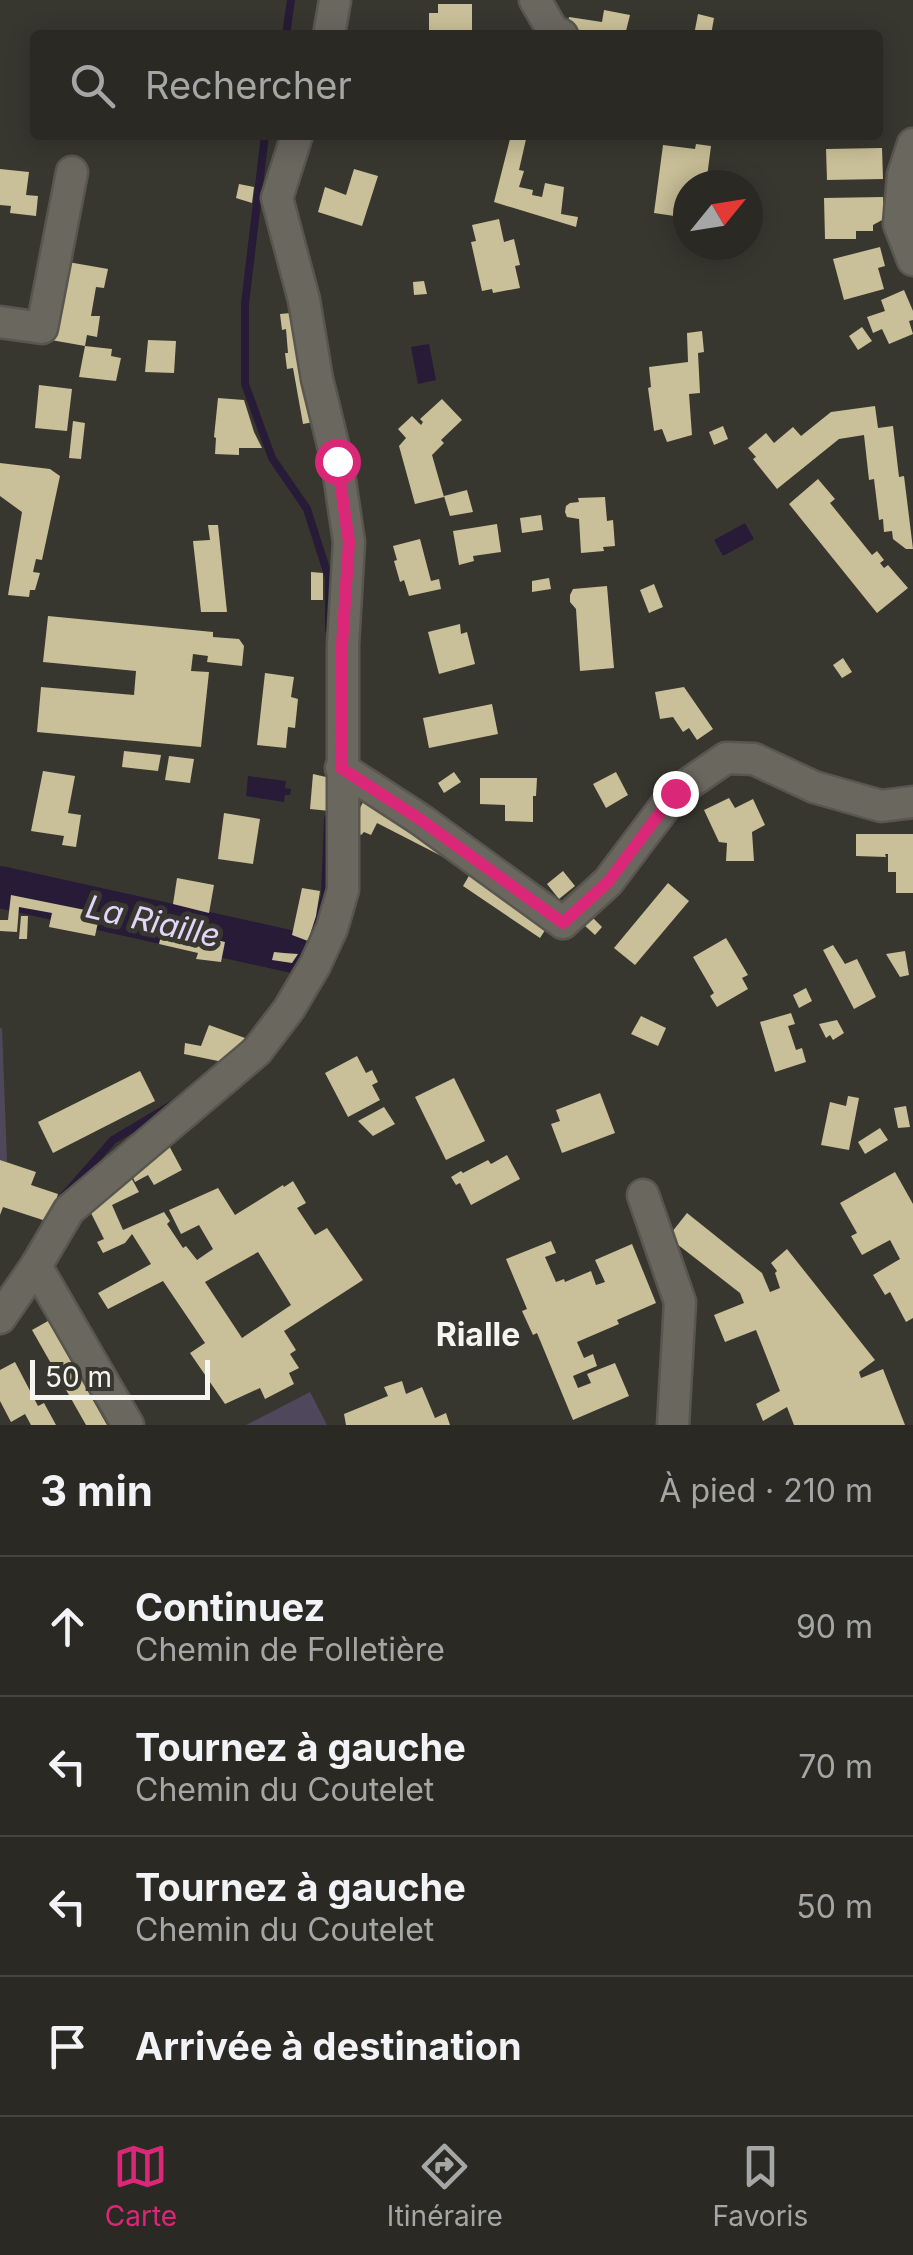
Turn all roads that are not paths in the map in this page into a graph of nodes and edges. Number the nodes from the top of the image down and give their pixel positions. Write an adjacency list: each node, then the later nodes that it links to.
1 (336, 0): 3 (street)
2 (535, 0): 4 (street)
3 (330, 30)
4 (552, 30)
5 (295, 140): 10 (street)
6 (913, 144): 8 (street)
7 (72, 172): 9 (street)
8 (913, 260)
9 (0, 322)
10 (341, 768): 11 (street); 13 (street)
11 (913, 802)
12 (643, 1195): 16 (street)
13 (36, 1266): 14 (street); 15 (street)
14 (0, 1318)
15 (128, 1425)
16 (673, 1425)

